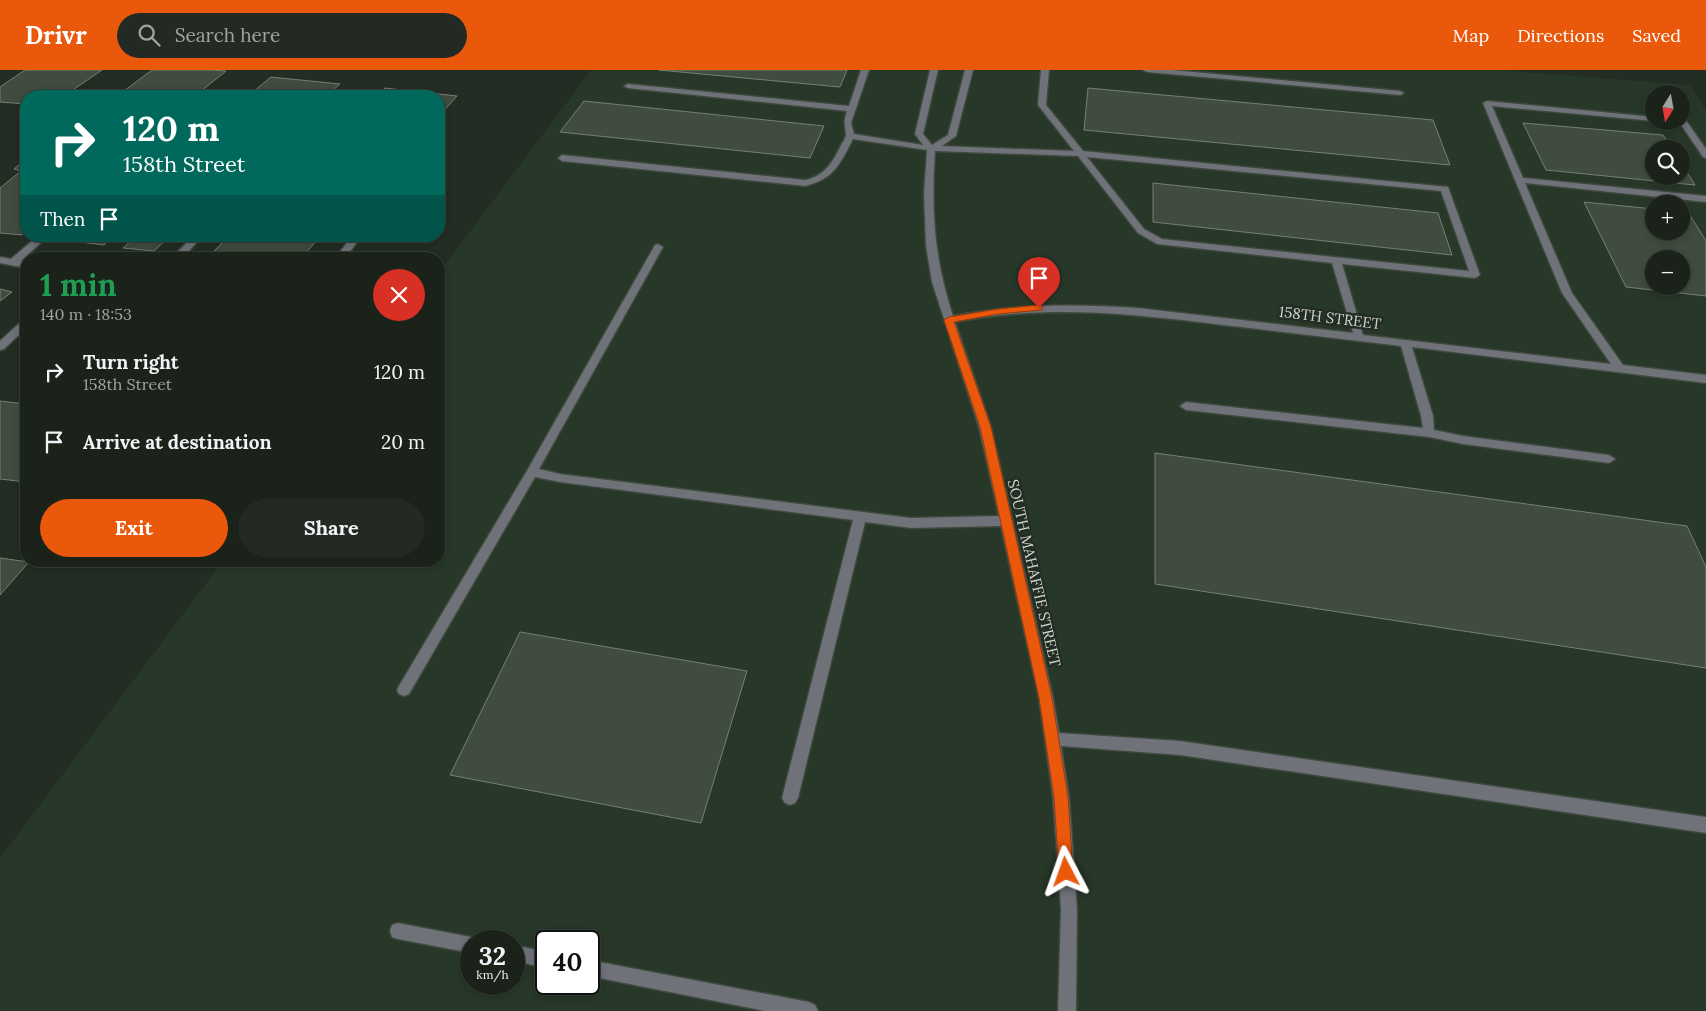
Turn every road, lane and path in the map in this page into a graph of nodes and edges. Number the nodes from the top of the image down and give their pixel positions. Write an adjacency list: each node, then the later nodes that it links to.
1 (865, 70): 8 (street)
2 (934, 70): 12 (street)
3 (968, 70): 12 (street)
4 (1045, 70): 13 (street)
5 (1147, 70): 7 (street)
6 (628, 86): 8 (street)
7 (1400, 93)
8 (850, 108): 11 (street)
9 (1645, 118): 16 (street)
10 (1688, 130): 14 (street)
11 (850, 136): 12 (street); 15 (street)
12 (931, 149): 13 (street); 28 (street, SOUTH MAHAFFIE STREET)
13 (1082, 154): 25 (street); 25 (street)
14 (1706, 155)
15 (562, 158)
16 (1519, 180): 17 (street); 33 (street)
17 (1706, 199)
18 (37, 242): 21 (street)
19 (192, 242): 22 (street)
20 (658, 247): 38 (street)
21 (26, 252)
22 (183, 252)
23 (20, 257): 26 (street)
24 (0, 260): 26 (street)
25 (1336, 261): 30 (street)
26 (14, 262): 27 (street)
27 (20, 264)
28 (949, 320): 30 (street, 158TH STREET); 40 (street, SOUTH MAHAFFIE STREET)
29 (20, 329): 32 (street)
30 (1359, 337): 31 (street, 158TH STREET)
31 (1405, 343): 33 (street, 158TH STREET); 36 (street)
32 (0, 347)
33 (1619, 368): 34 (street, 158TH STREET)
34 (1706, 379)
35 (1186, 406): 36 (street)
36 (1429, 433): 37 (street)
37 (1609, 459)
38 (532, 472): 39 (street); 41 (street)
39 (860, 517): 40 (street); 43 (street)
40 (1006, 521): 42 (street, SOUTH MAHAFFIE STREET)
41 (404, 690)
42 (1052, 739): 44 (street); 49 (street, SOUTH MAHAFFIE STREET)
43 (790, 798)
44 (1706, 825)
45 (398, 931): 46 (street)
46 (460, 943)
47 (600, 970): 48 (street)
48 (809, 1011)
49 (1067, 1011)

